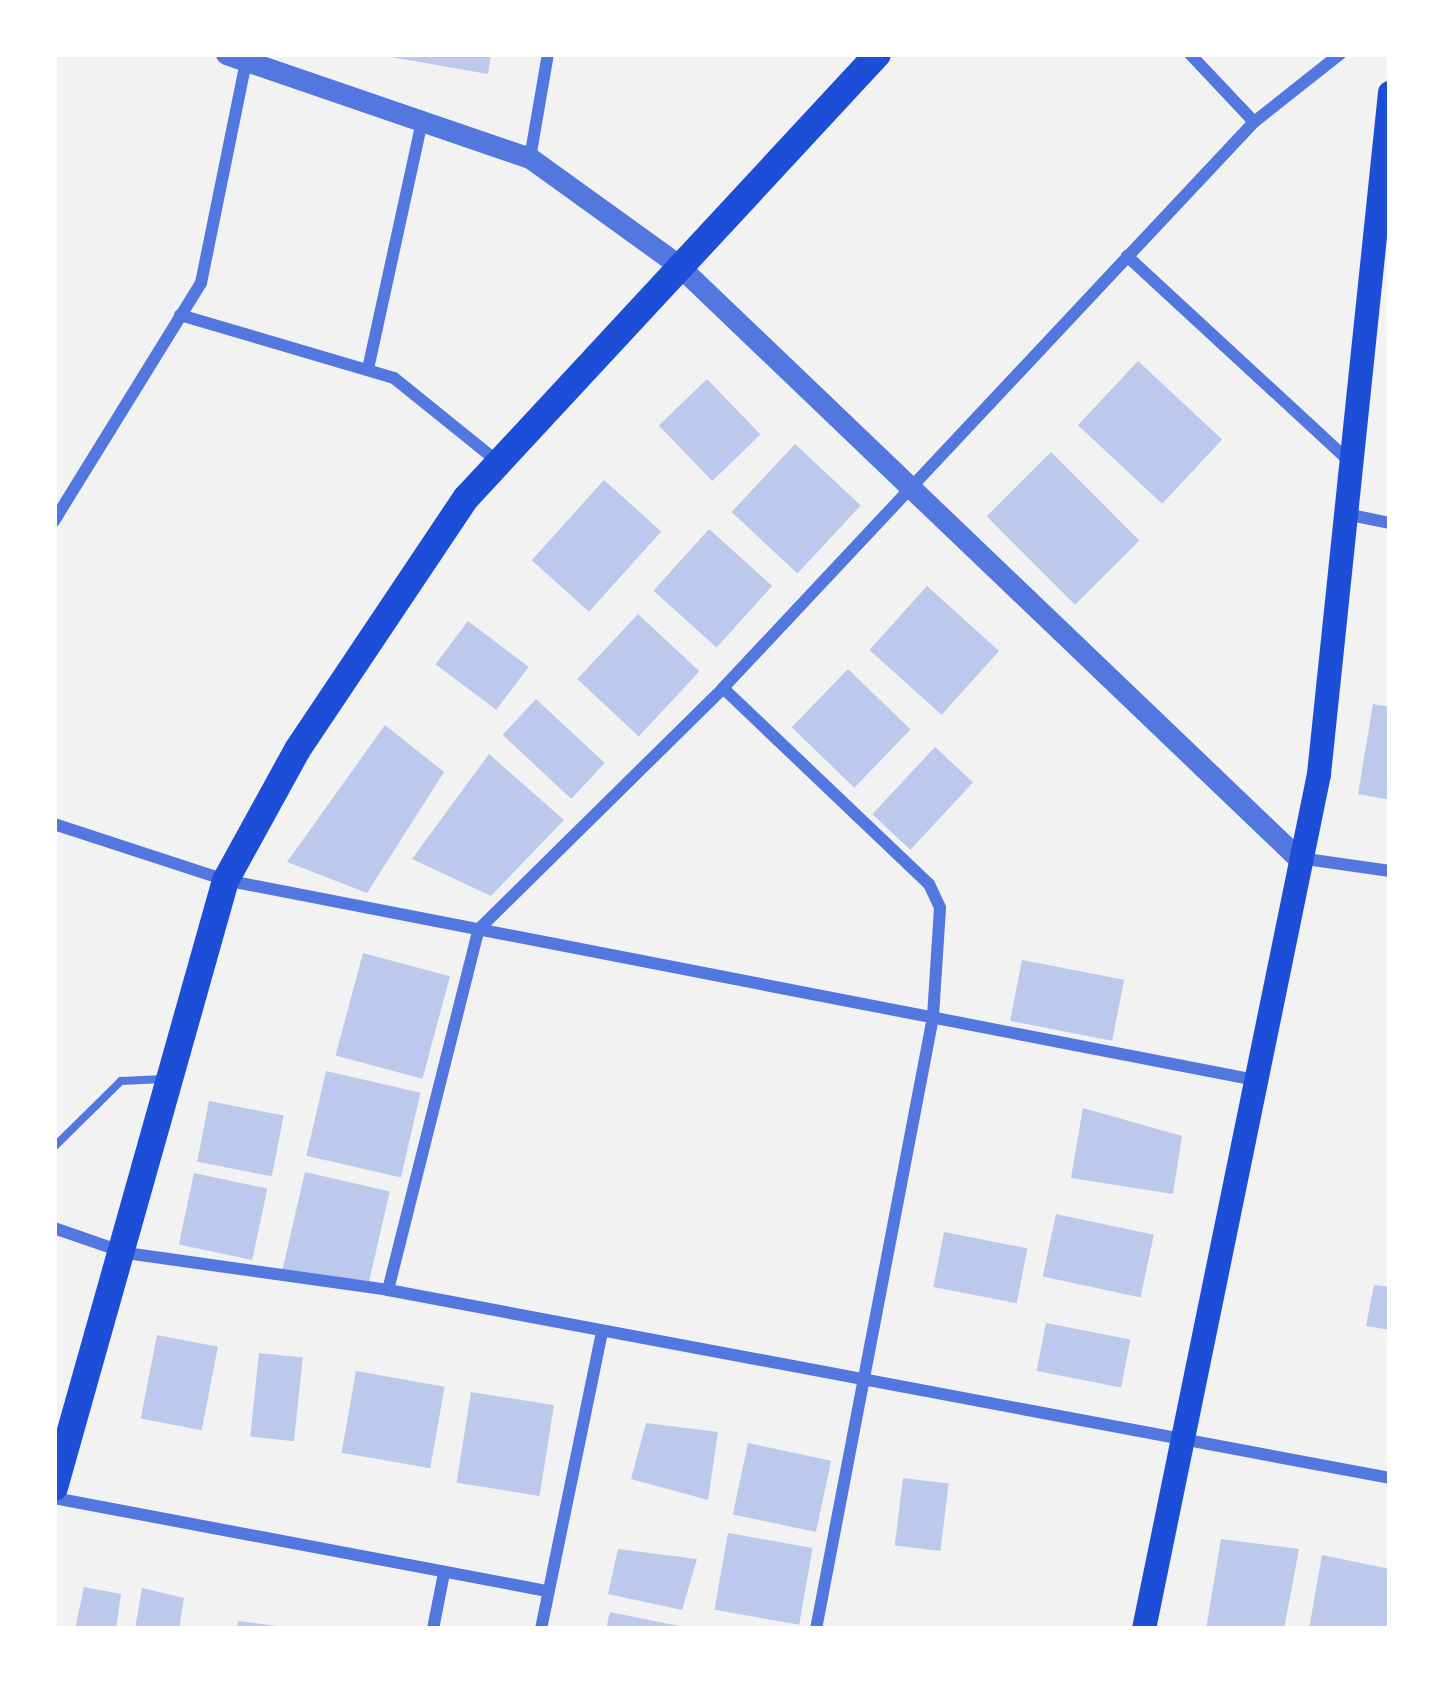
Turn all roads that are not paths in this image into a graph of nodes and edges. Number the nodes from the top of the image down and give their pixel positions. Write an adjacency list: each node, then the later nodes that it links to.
1 (548, 54): 10 (street)
2 (878, 54): 12 (main road)
3 (1190, 54): 9 (street)
4 (1340, 54): 9 (street)
5 (236, 57): 8 (street); 13 (street)
6 (1390, 93): 7 (main road)
7 (1389, 106): 16 (main road)
8 (422, 121): 10 (street); 14 (street)
9 (1254, 122): 11 (street)
10 (530, 158): 12 (street)
11 (1126, 256): 16 (street); 17 (street)
12 (677, 265): 15 (main road); 17 (street)
13 (181, 315): 14 (street); 19 (street)
14 (368, 369): 15 (street)
15 (498, 462): 25 (main road)
16 (1351, 463): 18 (main road)
17 (910, 488): 21 (street); 23 (street)
18 (1346, 514): 20 (street); 23 (main road)
19 (54, 521)
20 (1390, 524)
21 (723, 688): 26 (street); 27 (street)
22 (54, 824): 25 (street)
23 (1298, 858): 24 (street); 29 (main road)
24 (1390, 871)
25 (225, 880): 26 (street); 28 (main road)
26 (478, 929): 27 (street); 33 (street)
27 (933, 1017): 29 (street); 35 (street)
28 (172, 1079): 30 (lane); 32 (main road)
29 (1256, 1080): 36 (main road)
30 (54, 1147)
31 (54, 1228): 32 (street)
32 (126, 1253): 33 (street); 38 (main road)
33 (388, 1290): 34 (street)
34 (602, 1332): 35 (street); 41 (street)
35 (862, 1377): 36 (street); 44 (street)
36 (1183, 1435): 37 (street); 45 (main road)
37 (1390, 1478)
38 (54, 1487)
39 (54, 1498): 40 (street)
40 (442, 1578): 41 (street); 42 (street)
41 (547, 1591): 43 (street)
42 (433, 1629)
43 (541, 1629)
44 (816, 1629)
45 (1144, 1629)

